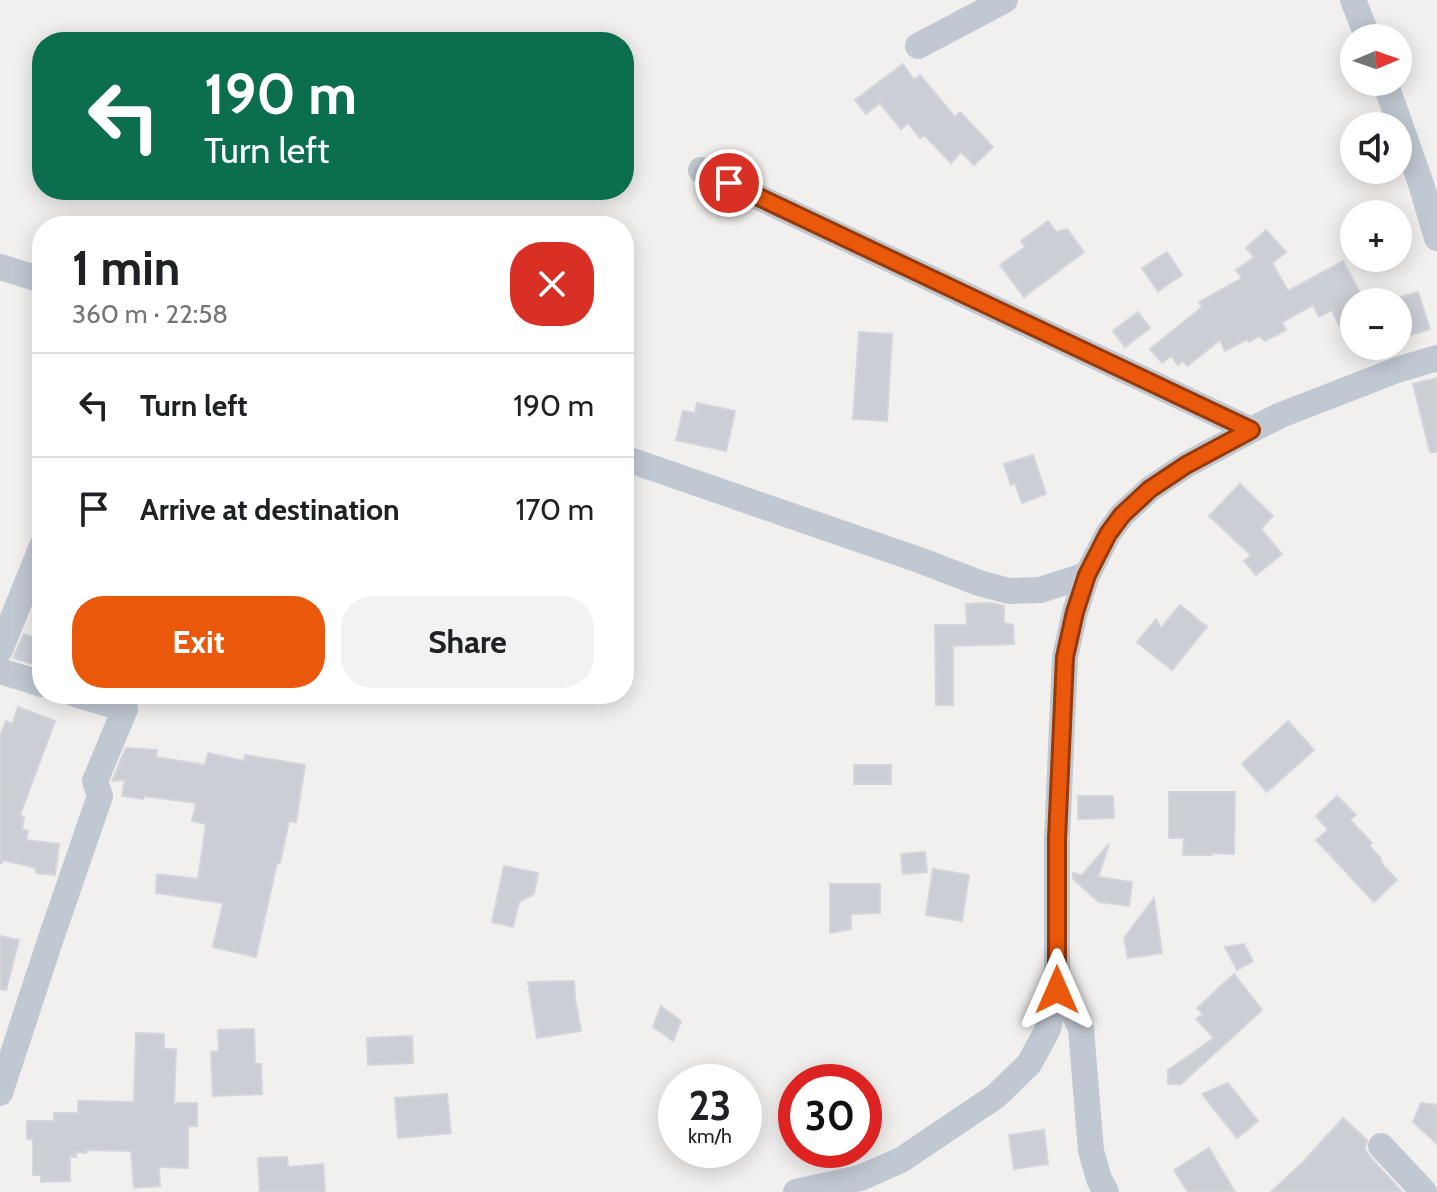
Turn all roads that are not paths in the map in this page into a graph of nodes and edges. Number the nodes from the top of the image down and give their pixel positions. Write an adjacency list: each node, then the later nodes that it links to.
1 (1005, 0): 4 (street)
2 (1353, 0): 3 (street)
3 (1362, 24)
4 (918, 46)
5 (1390, 96): 7 (street)
6 (701, 170): 11 (street)
7 (1437, 238)
8 (0, 267): 9 (street)
9 (32, 277)
10 (1437, 358): 11 (street)
11 (1251, 430): 14 (street)
12 (634, 461): 14 (street)
13 (32, 571): 15 (street)
14 (1087, 575): 19 (street)
15 (0, 650)
16 (0, 671): 17 (street)
17 (32, 681)
18 (108, 704): 20 (street)
19 (1057, 990): 22 (street); 23 (street)
20 (0, 1093)
21 (1381, 1146): 24 (street)
22 (796, 1192)
23 (1106, 1192)
24 (1424, 1192)

